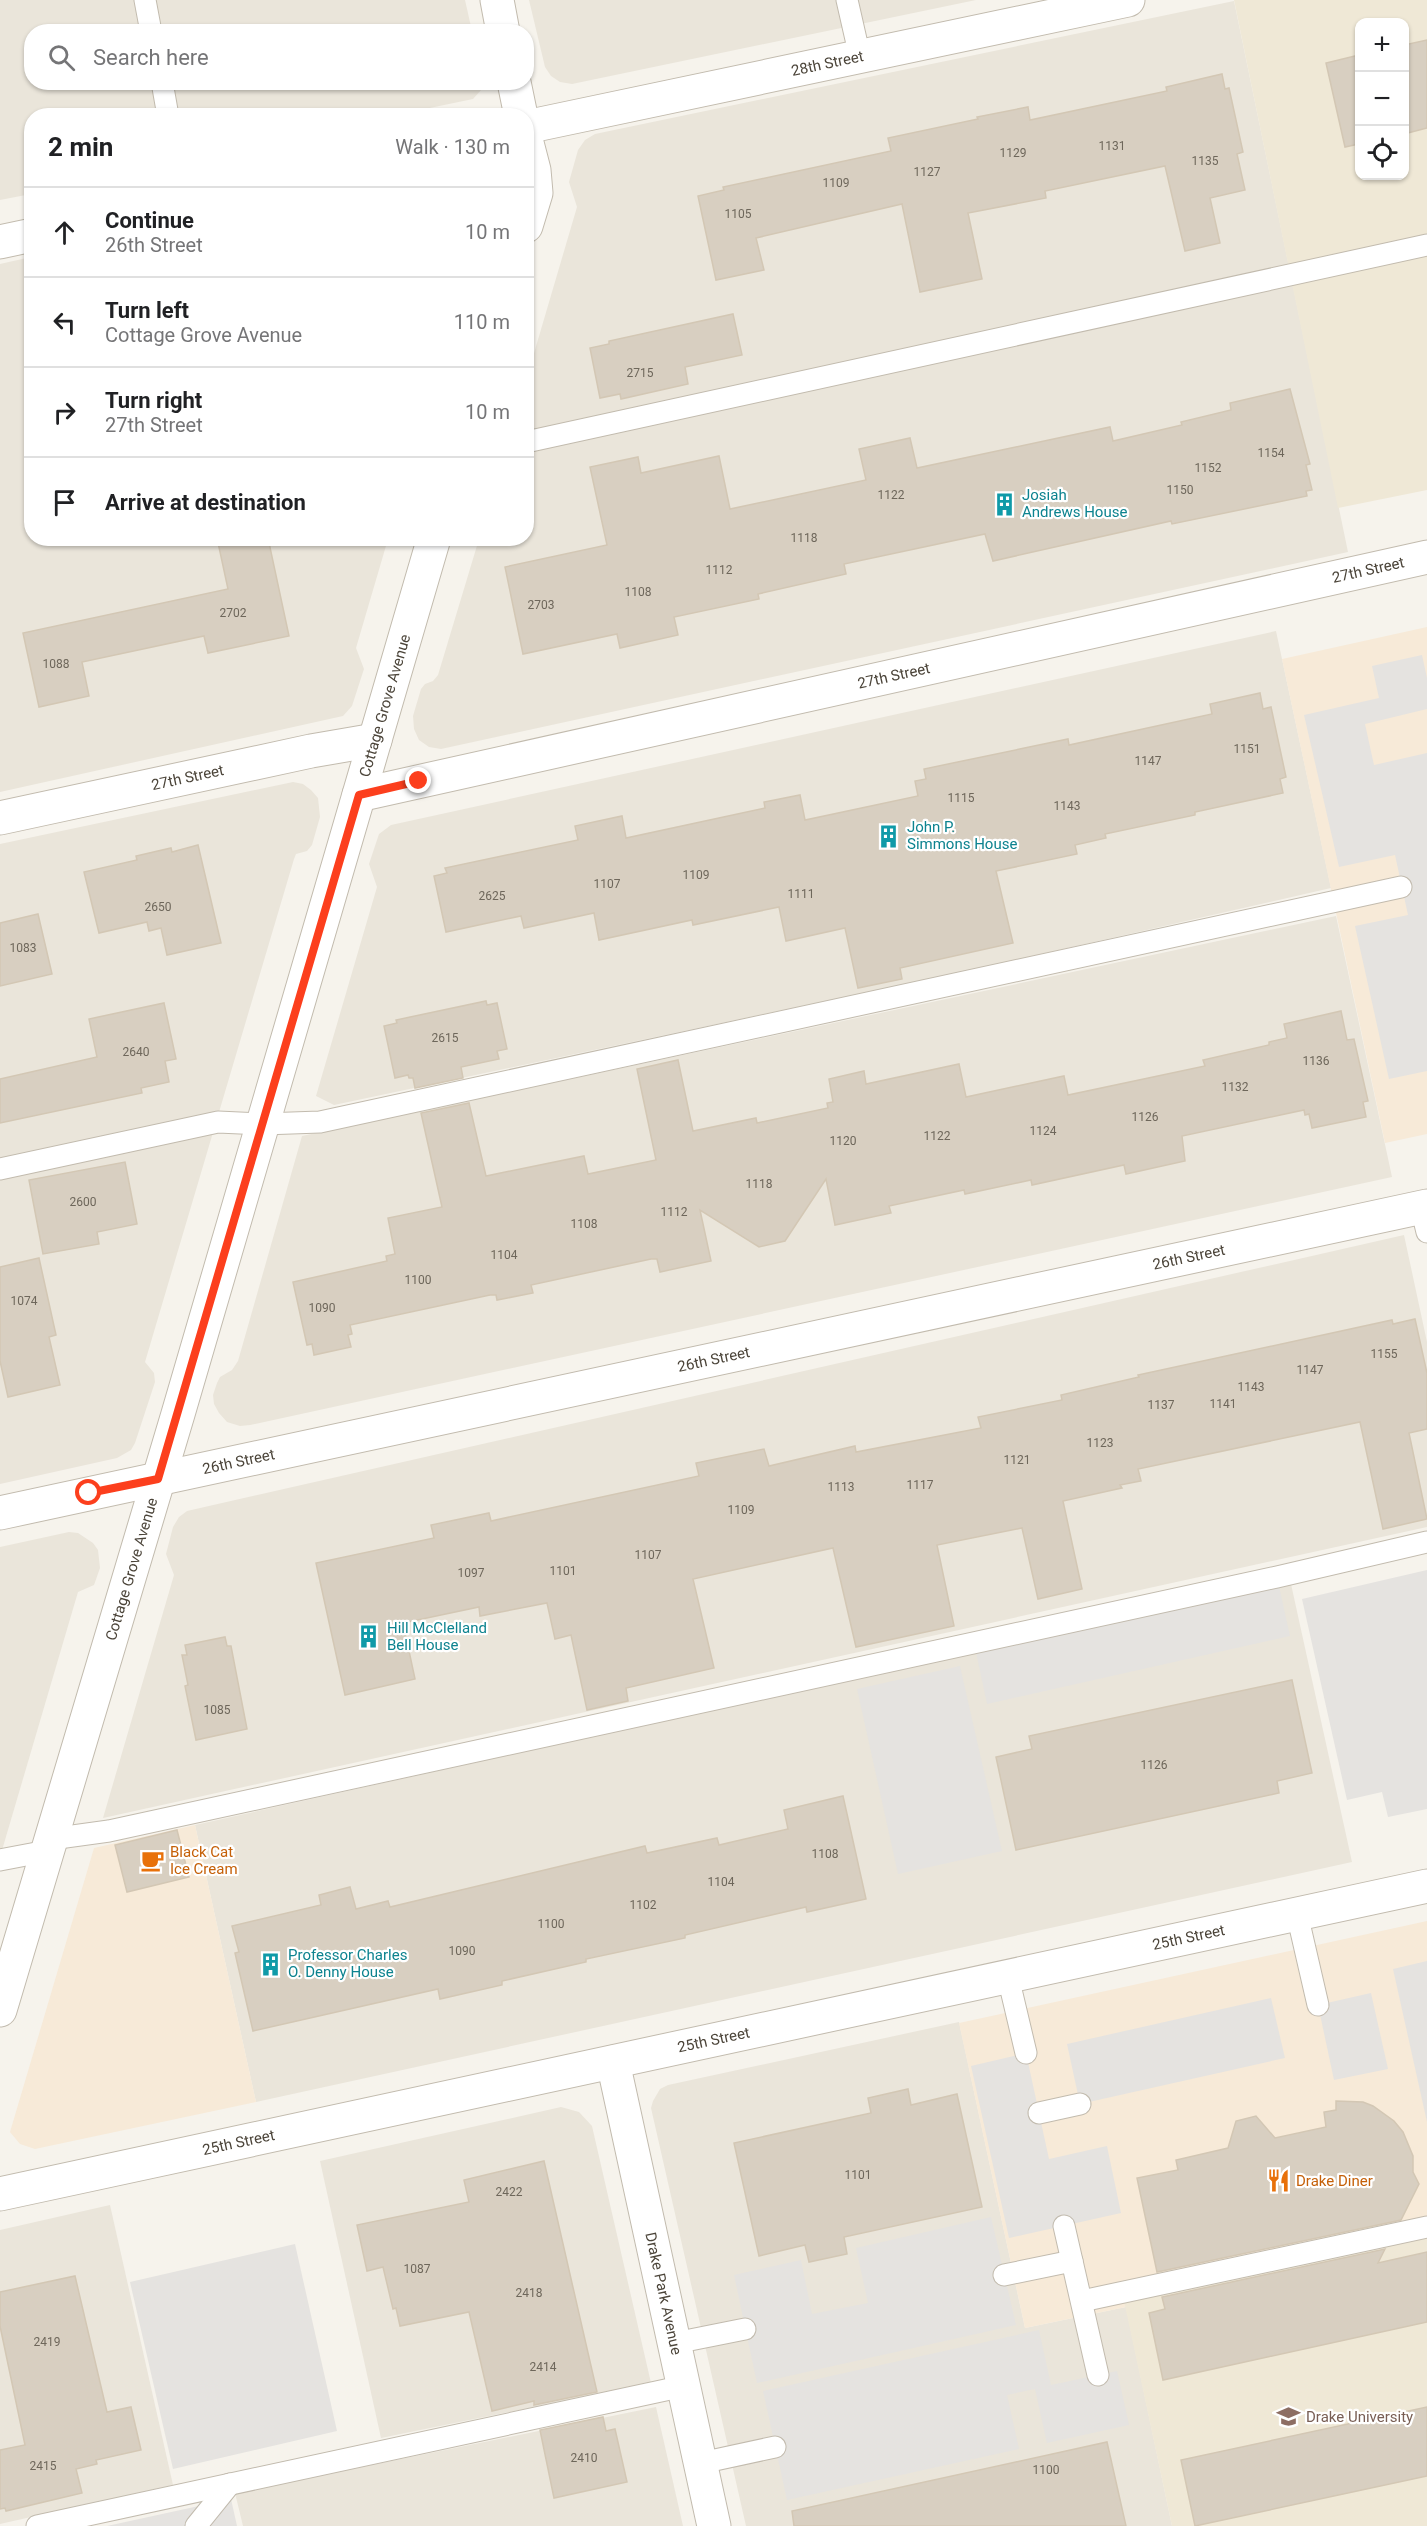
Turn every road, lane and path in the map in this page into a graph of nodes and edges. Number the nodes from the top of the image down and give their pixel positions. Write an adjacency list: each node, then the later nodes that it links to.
1 (145, 0): 5 (lane)
2 (496, 0): 6 (street)
3 (847, 0): 7 (lane)
4 (1128, 0): 7 (street, 28th Street)
5 (150, 24)
6 (501, 24)
7 (860, 57): 12 (street, 28th Street)
8 (163, 90): 10 (lane)
9 (516, 90): 11 (street)
10 (167, 108)
11 (519, 108)
12 (534, 125)
13 (534, 170): 14 (street)
14 (534, 200)
15 (24, 238): 16 (street)
16 (0, 242)
17 (1427, 246): 18 (lane)
18 (534, 440)
19 (432, 546): 21 (street, Cottage Grove Avenue)
20 (1427, 557): 22 (street, 27th Street)
21 (375, 740): 22 (street, Cottage Grove Avenue); 23 (street, 27th Street)
22 (359, 795): 25 (street, Cottage Grove Avenue)
23 (0, 818)
24 (1401, 887): 25 (lane)
25 (263, 1124): 26 (lane); 28 (street, Cottage Grove Avenue)
26 (0, 1169)
27 (1425, 1215): 28 (street, 26th Street)
28 (158, 1479): 29 (street, 26th Street); 31 (street, Cottage Grove Avenue)
29 (0, 1513)
30 (1427, 1542): 31 (lane)
31 (49, 1845): 32 (lane); 37 (street, Cottage Grove Avenue)
32 (0, 1860)
33 (1427, 1886): 34 (street, 25th Street)
34 (1297, 1914): 35 (street, 25th Street); 36 (lane)
35 (1008, 1977): 38 (lane); 39 (street, 25th Street)
36 (1318, 2005)
37 (0, 2010)
38 (1026, 2054)
39 (613, 2062): 42 (street, 25th Street); 49 (street, Drake Park Avenue)
40 (1080, 2104): 41 (lane)
41 (1039, 2113)
42 (0, 2194)
43 (1064, 2226): 45 (lane)
44 (1427, 2227): 47 (lane)
45 (1072, 2260): 46 (lane); 47 (lane)
46 (1004, 2274)
47 (1082, 2301): 50 (lane)
48 (745, 2329): 49 (lane)
49 (675, 2343): 51 (street, Drake Park Avenue)
50 (1098, 2375)
51 (684, 2386): 53 (street, Drake Park Avenue); 54 (lane)
52 (775, 2447): 53 (lane)
53 (701, 2463): 58 (street, Drake Park Avenue)
54 (231, 2484): 55 (lane); 57 (lane)
55 (63, 2523): 56 (lane)
56 (37, 2526)
57 (196, 2526)
58 (714, 2526)

